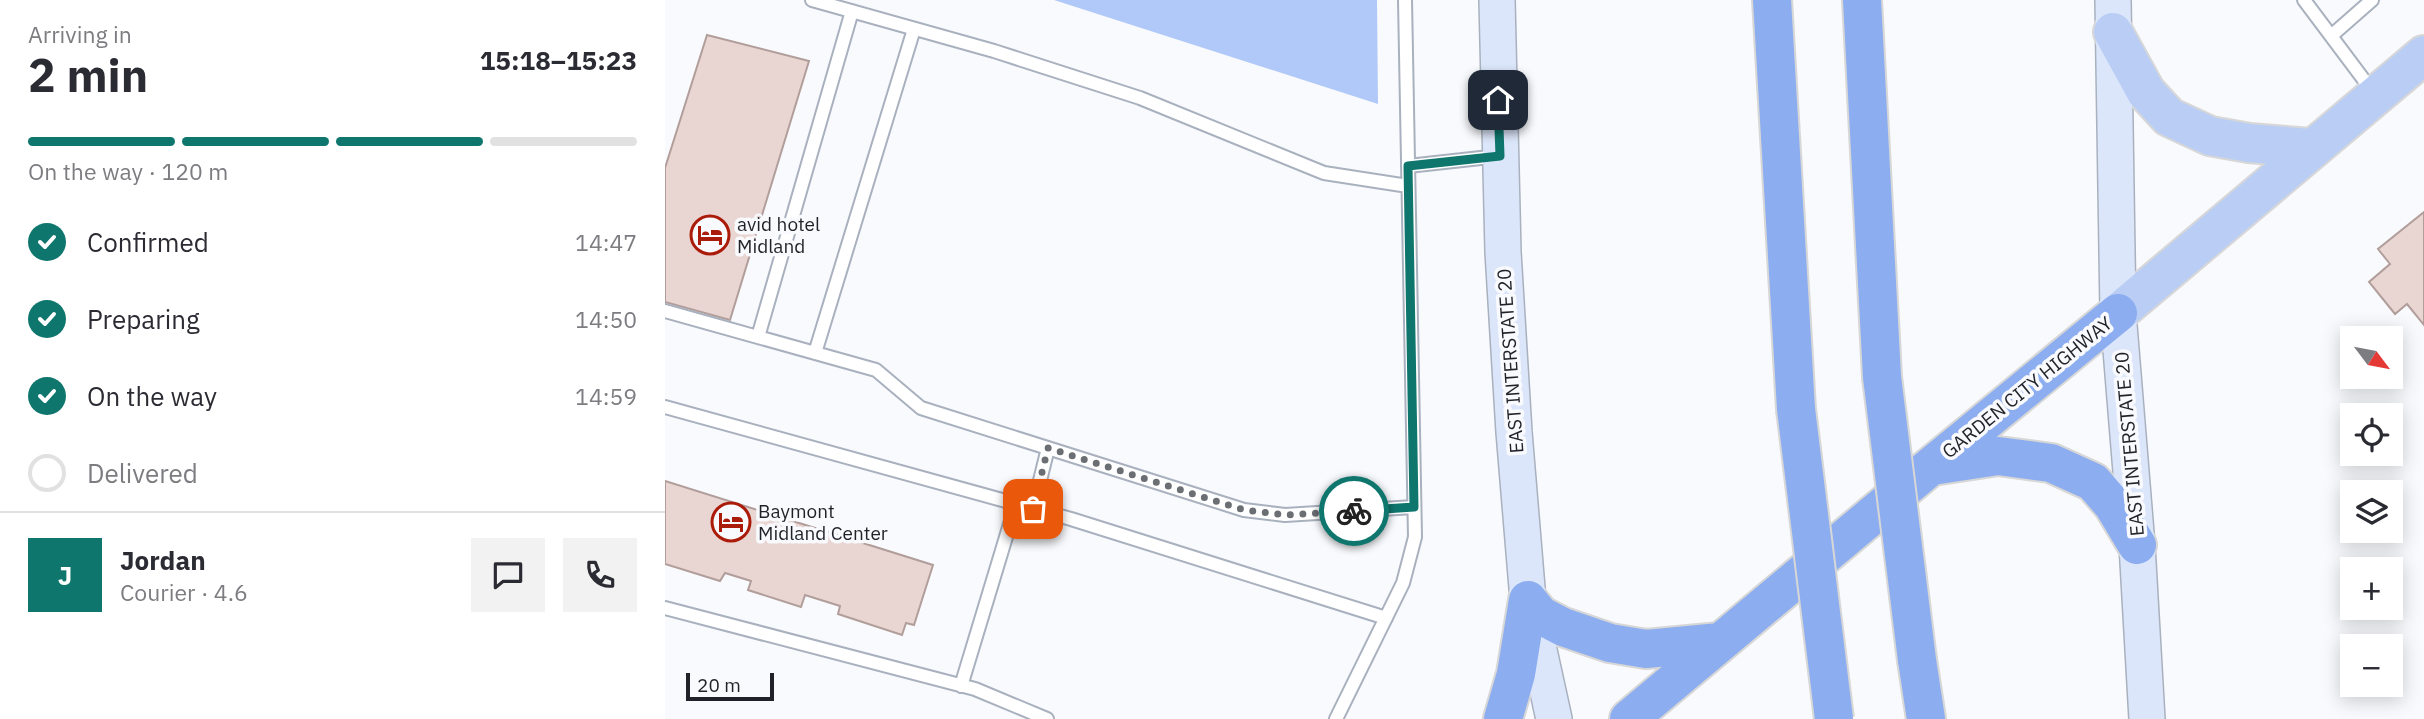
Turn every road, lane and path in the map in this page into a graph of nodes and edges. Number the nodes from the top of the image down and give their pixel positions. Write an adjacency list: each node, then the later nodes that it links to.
1 (812, 0): 8 (lane)
2 (1405, 0): 16 (lane)
3 (1497, 0): 15 (main road, EAST INTERSTATE 20)
4 (1772, 0): 39 (highway, bridge)
5 (1862, 0): 40 (highway, bridge)
6 (2372, 0): 11 (lane)
7 (2307, 1): 11 (lane)
8 (852, 11): 10 (lane); 20 (lane)
9 (2113, 16): 14 (main road); 19 (main road, EAST INTERSTATE 20)
10 (914, 29): 17 (lane); 21 (lane)
11 (2331, 36): 13 (lane)
12 (2424, 55): 13 (main road, GARDEN CITY HIGHWAY)
13 (2375, 95): 14 (main road, GARDEN CITY HIGHWAY)
14 (2311, 148): 19 (main road, GARDEN CITY HIGHWAY)
15 (1500, 156): 16 (lane); 29 (main road, EAST INTERSTATE 20)
16 (1408, 166): 17 (lane)
17 (1408, 186): 26 (lane)
18 (665, 311): 20 (lane)
19 (2118, 313): 24 (highway, GARDEN CITY HIGHWAY); 28 (main road, EAST INTERSTATE 20)
20 (758, 337): 21 (lane)
21 (815, 353): 23 (lane)
22 (665, 407): 25 (lane)
23 (1048, 448): 26 (lane); 27 (lane)
24 (1930, 467): 28 (highway); 32 (highway, GARDEN CITY HIGHWAY)
25 (1016, 504): 27 (lane); 33 (lane)
26 (1414, 507): 31 (lane)
27 (1033, 509): 31 (lane)
28 (2137, 545): 41 (main road, EAST INTERSTATE 20)
29 (1528, 600): 32 (highway); 36 (highway); 37 (main road, EAST INTERSTATE 20)
30 (665, 608): 33 (lane)
31 (1386, 618): 35 (lane)
32 (1720, 642): 38 (highway, GARDEN CITY HIGHWAY)
33 (961, 686): 34 (lane)
34 (1047, 719)
35 (1336, 719)
36 (1503, 719)
37 (1554, 719)
38 (1629, 719)
39 (1834, 719)
40 (1926, 719)
41 (2147, 719)

